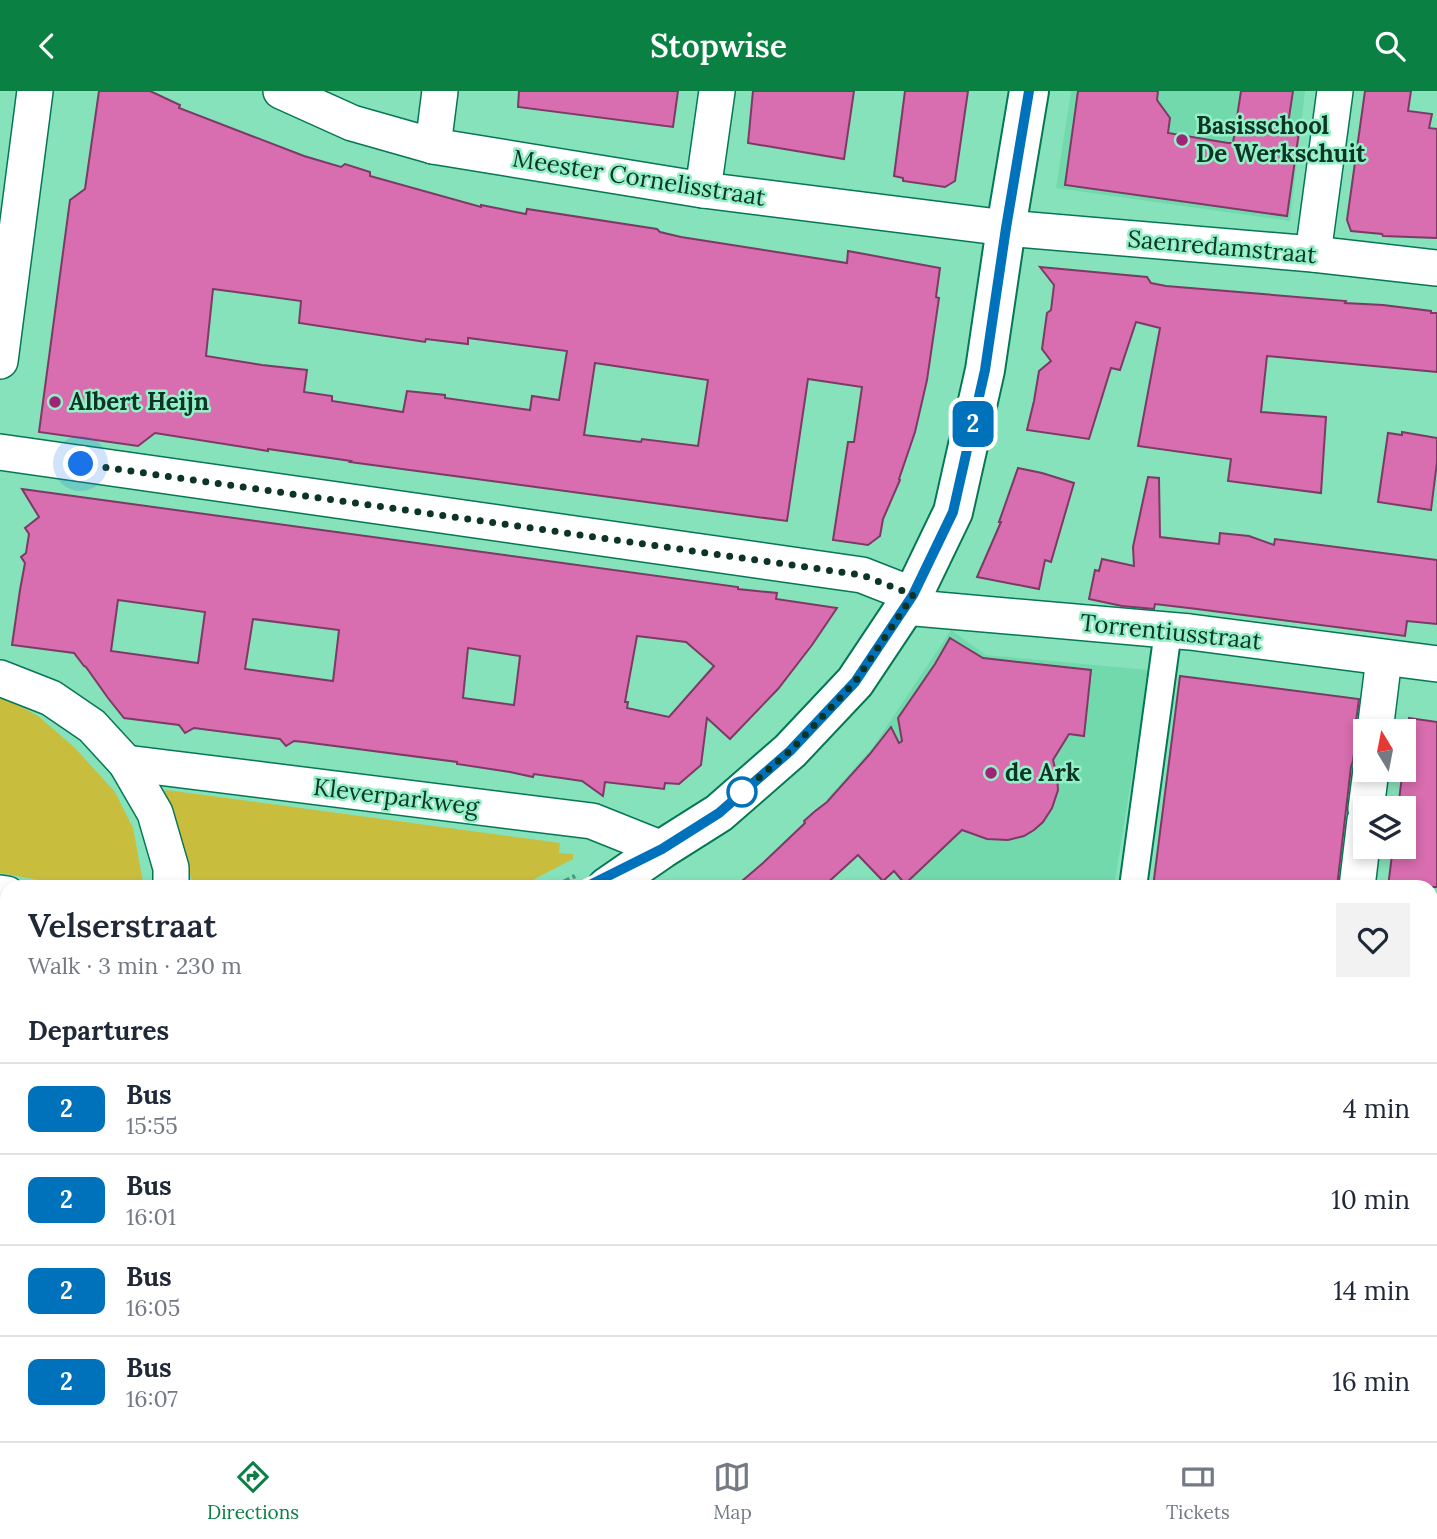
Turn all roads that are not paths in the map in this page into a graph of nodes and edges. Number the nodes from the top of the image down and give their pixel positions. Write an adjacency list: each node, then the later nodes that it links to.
1 (35, 91): 12 (street)
2 (281, 91): 7 (street, Meester Cornelisstraat)
3 (440, 91): 7 (street)
4 (717, 91): 8 (street)
5 (1029, 91): 9 (street)
6 (1335, 91): 10 (street)
7 (433, 146): 8 (street, Meester Cornelisstraat)
8 (703, 190): 9 (street, Meester Cornelisstraat)
9 (1006, 228): 10 (street, Saenredamstraat); 14 (street)
10 (1313, 254): 11 (street, Saenredamstraat)
11 (1437, 268)
12 (0, 361)
13 (0, 452): 14 (street, Torrentiusstraat)
14 (908, 601): 15 (street, Torrentiusstraat); 21 (street)
15 (1168, 631): 16 (street, Torrentiusstraat); 26 (street)
16 (1384, 658): 17 (street, Torrentiusstraat); 19 (street)
17 (1437, 664)
18 (0, 678): 20 (street)
19 (1376, 719)
20 (126, 763): 21 (street, Kleverparkweg); 23 (street)
21 (662, 849): 24 (street); 25 (street)
22 (1360, 859): 27 (street)
23 (171, 880)
24 (600, 880)
25 (617, 880)
26 (1134, 880)
27 (1358, 880)

